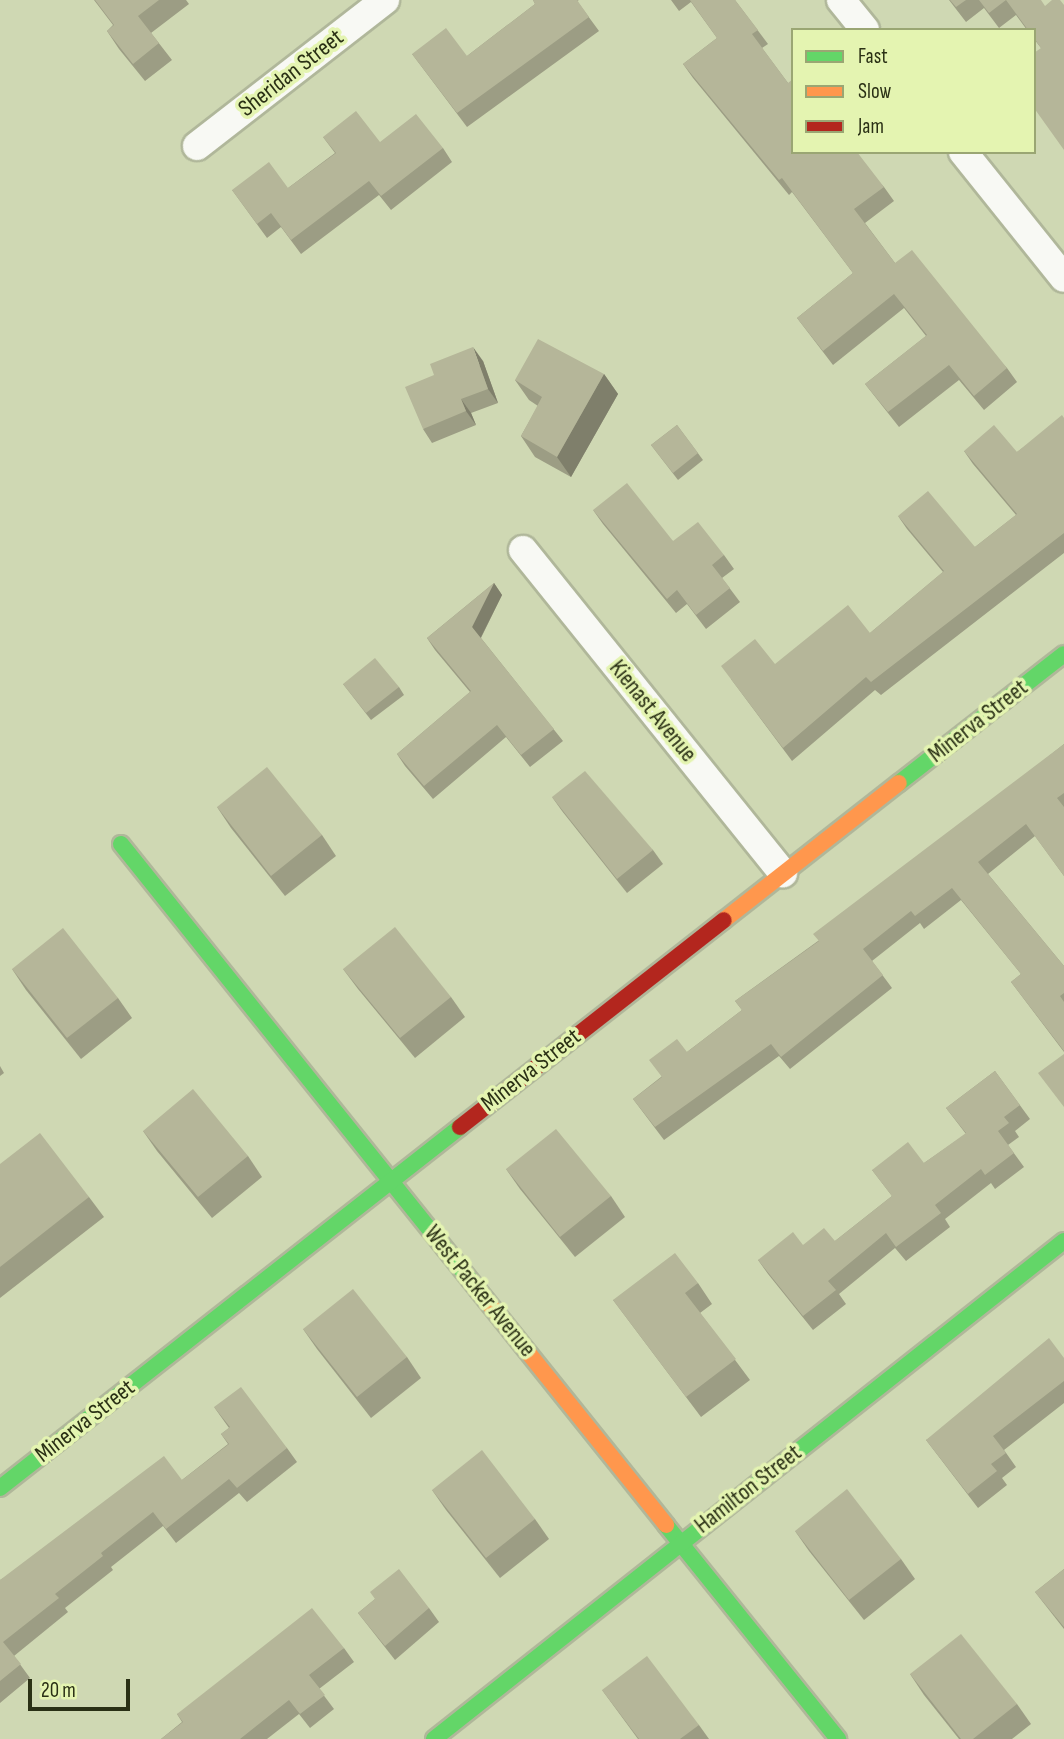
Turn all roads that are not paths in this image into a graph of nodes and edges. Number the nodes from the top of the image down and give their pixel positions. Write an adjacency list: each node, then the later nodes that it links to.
1 (385, 0): 4 (street, Sheridan Street)
2 (841, 0): 3 (street)
3 (863, 28)
4 (197, 146)
5 (965, 154): 6 (street)
6 (1064, 278)
7 (523, 550): 10 (street, Kienast Avenue)
8 (1064, 654): 10 (street, Minerva Street)
9 (121, 844): 11 (street, West Packer Avenue)
10 (783, 873): 11 (street, Minerva Street)
11 (390, 1179): 13 (street, Minerva Street); 14 (street, West Packer Avenue)
12 (1064, 1241): 14 (street, Hamilton Street)
13 (0, 1488)
14 (681, 1543): 15 (street, Hamilton Street); 16 (street, West Packer Avenue)
15 (434, 1739)
16 (838, 1739)

